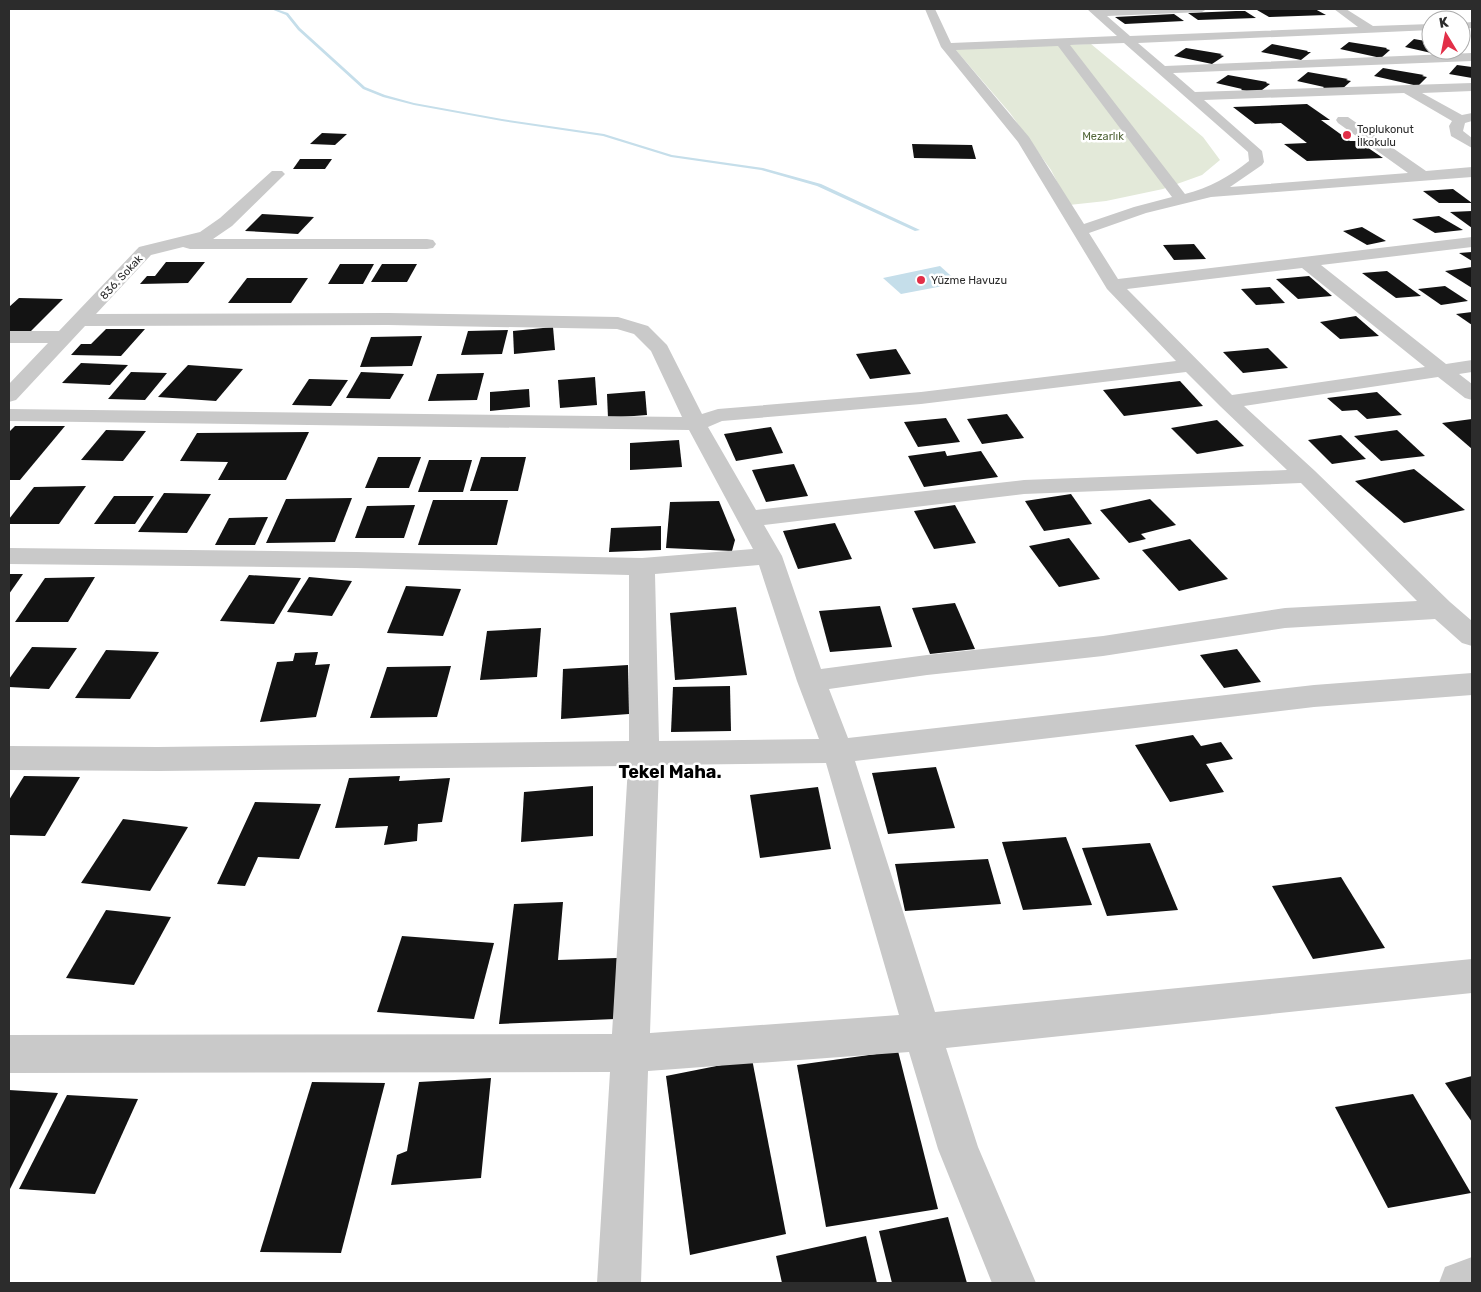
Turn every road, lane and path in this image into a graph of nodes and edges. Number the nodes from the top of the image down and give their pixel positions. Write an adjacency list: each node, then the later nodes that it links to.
1 (930, 9): 11 (street)
2 (1202, 9): 4 (street)
3 (1339, 9): 6 (street)
4 (1094, 11): 8 (street)
5 (1421, 28): 6 (street)
6 (1371, 30): 7 (street)
7 (1217, 37): 8 (street); 10 (street)
8 (1127, 40): 9 (street); 15 (street)
9 (1062, 43): 11 (street); 27 (street)
10 (1232, 46)
11 (947, 47): 28 (street)
12 (1247, 56): 14 (street)
13 (1472, 57): 14 (street)
14 (1262, 65): 15 (street); 18 (street)
15 (1162, 70): 19 (street)
16 (1472, 87): 17 (street)
17 (1406, 89): 18 (street); 20 (street)
18 (1297, 94): 19 (street)
19 (1192, 96): 26 (street)
20 (1466, 119): 22 (street)
21 (1343, 120): 25 (street)
22 (1472, 144)
23 (1472, 172): 25 (street)
24 (277, 174): 30 (street, 836. Sokak)
25 (1423, 176): 26 (street)
26 (1208, 194): 27 (street)
27 (1182, 200): 28 (street)
28 (1081, 230): 33 (street)
29 (1472, 242): 32 (street)
30 (176, 244): 31 (street); 34 (street, 836. Sokak)
31 (427, 244)
32 (1307, 263): 33 (street); 38 (street)
33 (1113, 285): 36 (street)
34 (72, 328): 35 (street); 40 (street, 836. Sokak); 43 (street)
35 (9, 337)
36 (1192, 365): 41 (street); 43 (street)
37 (1472, 366): 38 (street)
38 (1442, 370): 39 (street); 41 (street)
39 (1472, 394)
40 (9, 396)
41 (1227, 402): 44 (street)
42 (9, 415): 43 (street)
43 (696, 424): 45 (street)
44 (1307, 476): 45 (street); 49 (street)
45 (748, 518): 47 (street)
46 (9, 556): 48 (street)
47 (768, 556): 48 (street); 51 (street)
48 (642, 567): 54 (street)
49 (1441, 609): 50 (street); 51 (street)
50 (1472, 636)
51 (811, 681): 53 (street)
52 (1472, 684): 53 (street)
53 (836, 751): 54 (street); 57 (street)
54 (644, 753): 55 (street); 58 (street)
55 (9, 758)
56 (1472, 976): 57 (street)
57 (923, 1032): 58 (street); 62 (street)
58 (629, 1053): 59 (street); 61 (street)
59 (9, 1054)
60 (1472, 1279): 63 (street)
61 (619, 1283)
62 (1014, 1283)
63 (1461, 1283)

